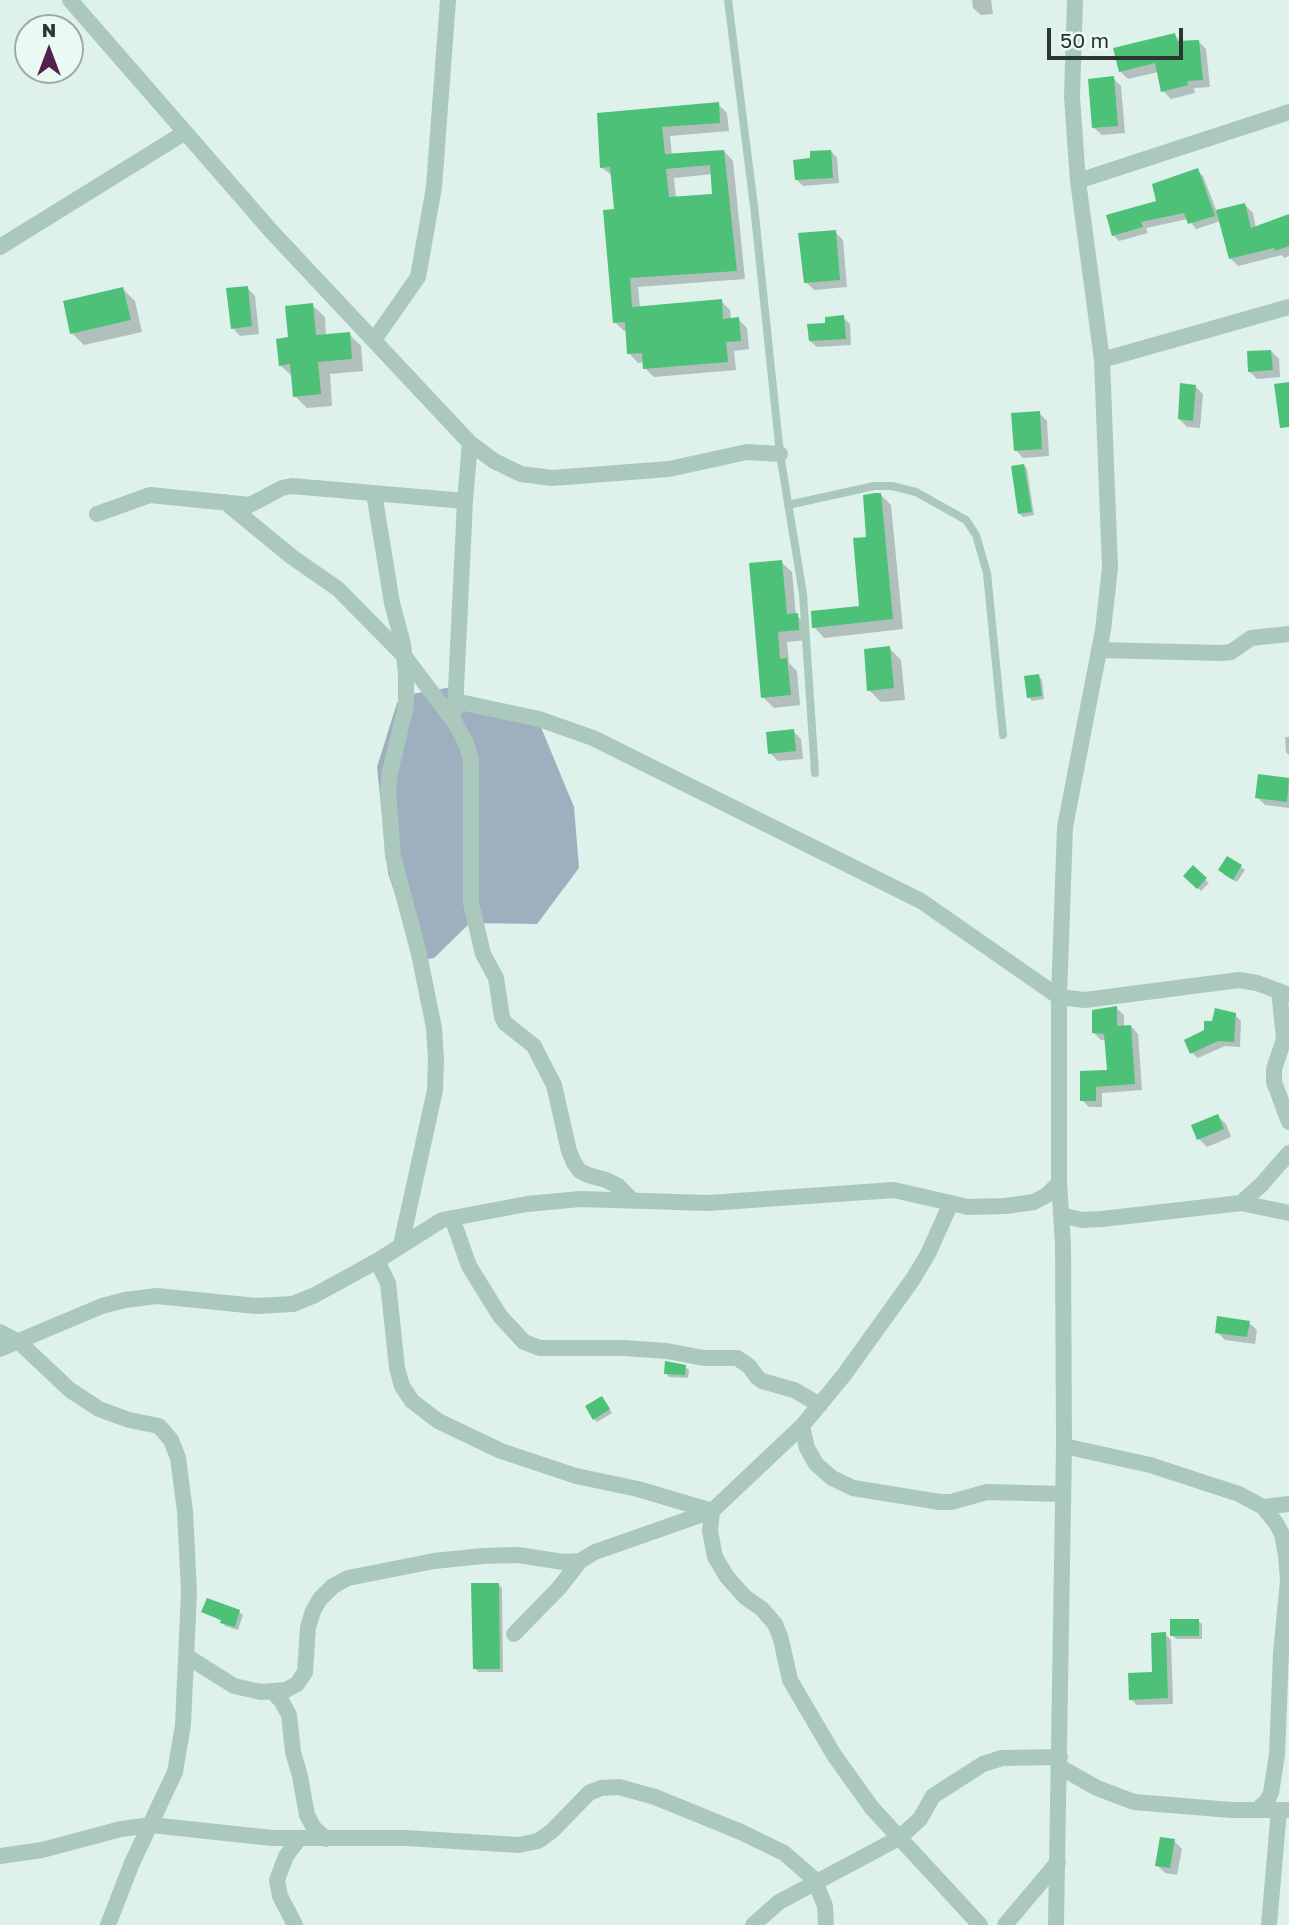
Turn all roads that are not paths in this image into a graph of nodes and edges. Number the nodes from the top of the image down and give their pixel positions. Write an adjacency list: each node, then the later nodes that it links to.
1 (70, 0): 6 (street)
2 (448, 0): 10 (street)
3 (728, 0): 13 (lane)
4 (1075, 0): 7 (street)
5 (1289, 112): 7 (street)
6 (184, 133): 8 (street); 10 (street)
7 (1078, 181): 11 (street)
8 (0, 247)
9 (1289, 307): 11 (street)
10 (374, 340): 12 (street)
11 (1102, 360): 20 (street)
12 (470, 443): 13 (street); 15 (street)
13 (780, 454): 17 (lane)
14 (374, 493): 15 (street); 16 (street); 21 (street)
15 (464, 501): 22 (street)
16 (225, 502): 18 (street); 21 (street)
17 (788, 505): 24 (lane); 25 (lane)
18 (97, 514)
19 (1289, 634): 20 (street)
20 (1098, 650): 27 (street)
21 (405, 657): 23 (street); 37 (street)
22 (454, 701): 23 (street); 27 (street)
23 (454, 723): 31 (street)
24 (1003, 734)
25 (815, 773)
26 (1284, 993): 27 (street); 28 (street)
27 (1059, 997): 30 (street)
28 (1289, 1122)
29 (1289, 1153): 33 (street)
30 (1059, 1183): 32 (street); 35 (street)
31 (632, 1200): 32 (street); 36 (street)
32 (951, 1203): 42 (street)
33 (1241, 1203): 34 (street); 35 (street)
34 (1289, 1213)
35 (1061, 1215): 44 (street)
36 (452, 1218): 37 (street); 42 (street)
37 (401, 1245): 38 (street)
38 (377, 1261): 40 (street); 48 (street)
39 (0, 1332): 40 (street)
40 (19, 1342): 41 (street); 51 (street)
41 (0, 1349)
42 (820, 1405): 43 (street)
43 (802, 1426): 45 (street); 48 (street)
44 (1064, 1446): 45 (street); 47 (street)
45 (1063, 1494): 53 (street)
46 (1289, 1504): 47 (street)
47 (1264, 1507): 54 (street)
48 (712, 1511): 49 (street); 59 (street)
49 (580, 1561): 50 (street); 52 (street)
50 (514, 1634)
51 (188, 1657): 52 (street); 56 (street)
52 (273, 1692): 58 (street)
53 (1060, 1762): 54 (street); 59 (street); 61 (street)
54 (1258, 1809): 55 (street)
55 (1284, 1810): 70 (street)
56 (151, 1825): 57 (street); 60 (street); 63 (street)
57 (299, 1839): 58 (street); 64 (street)
58 (326, 1839): 62 (street)
59 (899, 1839): 62 (street); 67 (street)
60 (0, 1856)
61 (1058, 1862): 68 (street); 69 (street)
62 (817, 1884): 65 (street); 66 (street)
63 (108, 1925)
64 (295, 1925)
65 (753, 1925)
66 (826, 1925)
67 (980, 1925)
68 (1005, 1925)
69 (1056, 1925)
70 (1269, 1925)

